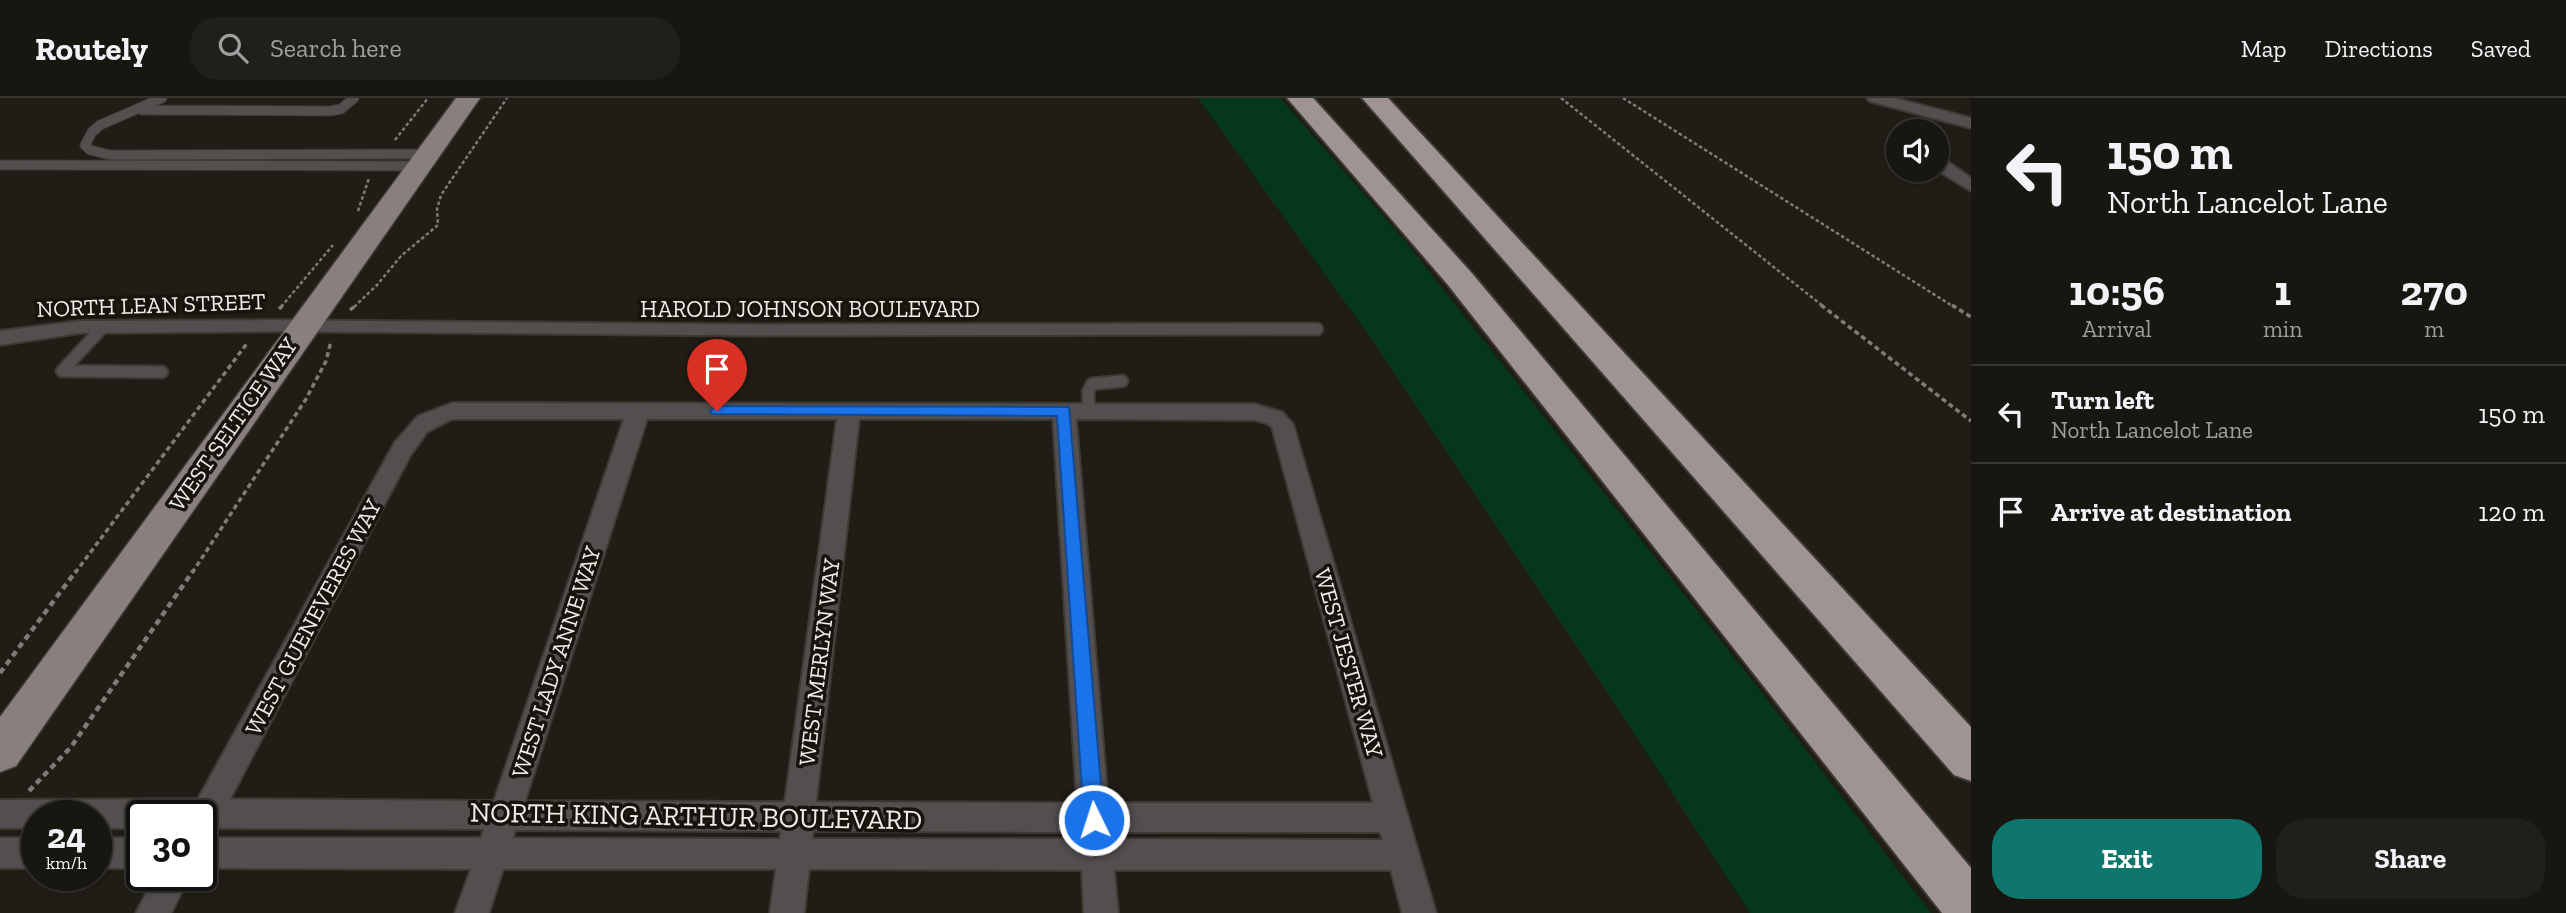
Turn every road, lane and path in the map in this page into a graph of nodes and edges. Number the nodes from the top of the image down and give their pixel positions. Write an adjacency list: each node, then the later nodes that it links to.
1 (162, 98): 11 (lane)
2 (354, 98): 11 (lane)
3 (428, 98): 15 (path)
4 (468, 98): 17 (main road, WEST SELTICE WAY)
5 (507, 98): 29 (path)
6 (1299, 98): 57 (highway)
7 (1374, 98): 40 (highway)
8 (1561, 98): 37 (path)
9 (1623, 98): 25 (path)
10 (1875, 98): 12 (street)
11 (134, 110): 16 (lane)
12 (1928, 119)
13 (1949, 123): 14 (street)
14 (1971, 123)
15 (388, 149)
16 (122, 155): 17 (lane); 19 (lane)
17 (423, 160): 19 (lane); 26 (main road, WEST SELTICE WAY)
18 (0, 164): 19 (lane)
19 (110, 166)
20 (1949, 170): 22 (street)
21 (372, 171): 23 (path)
22 (1971, 186)
23 (356, 214)
24 (337, 240): 28 (path)
25 (1971, 317)
26 (303, 326): 28 (street, NORTH LEAN STREET); 29 (lane, HAROLD JOHNSON BOULEVARD); 39 (main road, WEST SELTICE WAY)
27 (103, 327): 28 (street, NORTH LEAN STREET); 31 (street, NORTH LEAN STREET); 32 (lane)
28 (259, 327): 38 (path)
29 (338, 328): 30 (lane, HAROLD JOHNSON BOULEVARD); 43 (path)
30 (1317, 329)
31 (0, 338)
32 (162, 372)
33 (1122, 381): 36 (lane)
34 (638, 411): 35 (street); 41 (street, WEST GUENEVERES WAY); 42 (street, WEST LADY ANNE WAY)
35 (849, 411): 36 (street); 45 (street, WEST MERLYN WAY)
36 (1076, 411): 46 (street, WEST JESTER WAY); 48 (street)
37 (1971, 421)
38 (0, 673)
39 (0, 752)
40 (1971, 760)
41 (214, 800)
42 (506, 813): 45 (street, NORTH KING ARTHUR BOULEVARD); 47 (street, NORTH KING ARTHUR BOULEVARD); 52 (street, WEST LADY ANNE WAY)
43 (5, 814): 44 (street, NORTH KING ARTHUR BOULEVARD)
44 (126, 817)
45 (800, 817): 48 (street, NORTH KING ARTHUR BOULEVARD); 53 (street, WEST MERLYN WAY)
46 (1392, 817): 48 (street, NORTH KING ARTHUR BOULEVARD); 55 (street, WEST JESTER WAY)
47 (217, 819)
48 (1094, 820): 54 (street)
49 (0, 853): 50 (street)
50 (21, 853)
51 (217, 853): 52 (street, NORTH KING ARTHUR BOULEVARD)
52 (492, 853): 53 (street, NORTH KING ARTHUR BOULEVARD); 59 (street, WEST LADY ANNE WAY)
53 (795, 854): 54 (street, NORTH KING ARTHUR BOULEVARD); 60 (street, WEST MERLYN WAY)
54 (1097, 855): 55 (street, NORTH KING ARTHUR BOULEVARD); 61 (street)
55 (1403, 855): 62 (street, WEST JESTER WAY)
56 (165, 891): 58 (street)
57 (1971, 908)
58 (153, 913)
59 (472, 913)
60 (787, 913)
61 (1101, 913)
62 (1419, 913)

